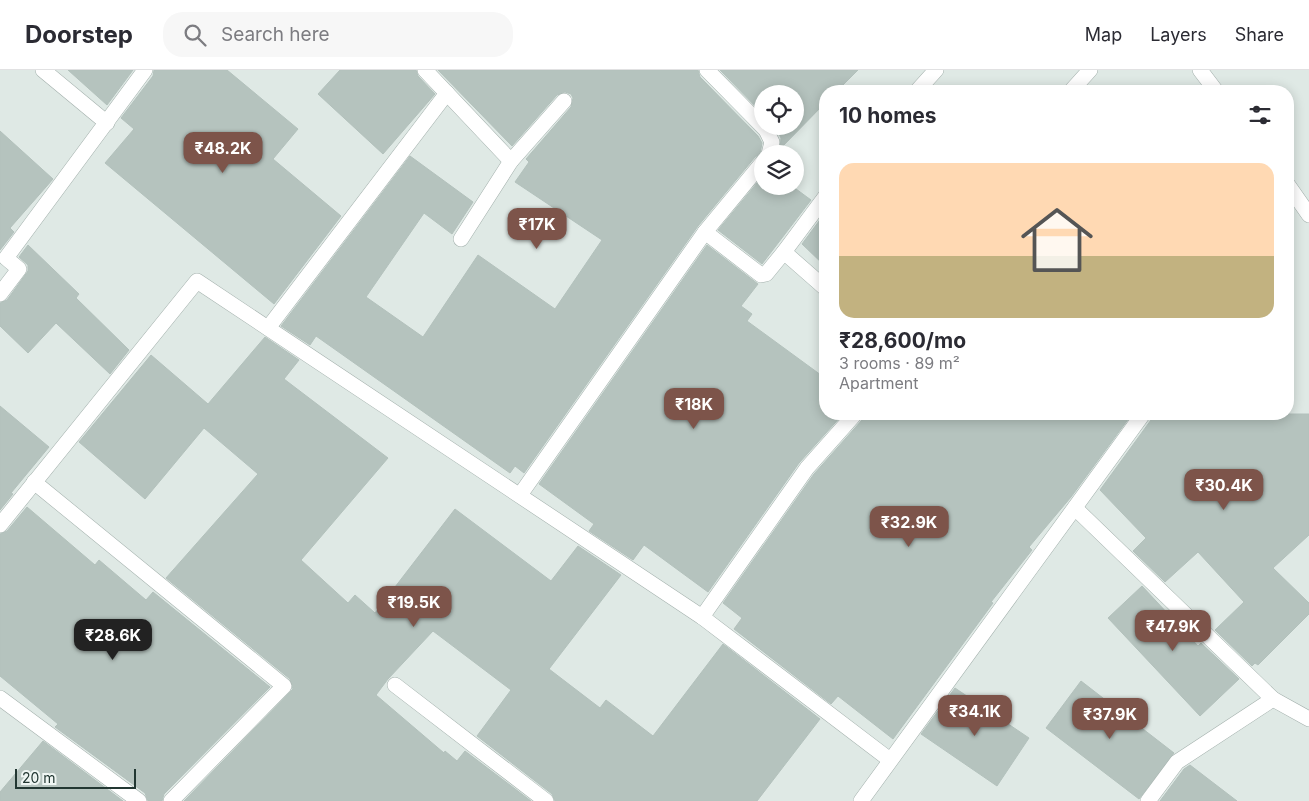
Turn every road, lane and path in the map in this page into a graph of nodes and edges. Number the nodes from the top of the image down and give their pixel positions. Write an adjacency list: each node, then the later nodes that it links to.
1 (43, 70): 13 (street)
2 (146, 70): 13 (street)
3 (425, 70): 11 (street)
4 (707, 70): 14 (street)
5 (936, 70): 8 (street)
6 (1090, 70): 9 (street)
7 (1200, 70): 10 (street)
8 (922, 85)
9 (1076, 85)
10 (1211, 85)
11 (447, 93): 15 (street); 25 (street)
12 (564, 101): 15 (street)
13 (108, 123): 24 (street)
14 (771, 145)
15 (511, 161): 21 (street)
16 (754, 173): 20 (street)
17 (1294, 194): 19 (street)
18 (819, 205): 22 (street)
19 (1309, 216)
20 (704, 232): 22 (street); 29 (street)
21 (461, 239)
22 (784, 252): 23 (street)
23 (819, 283)
24 (0, 294)
25 (268, 328): 28 (street); 29 (street)
26 (851, 420): 32 (street)
27 (1139, 420): 30 (street)
28 (34, 482): 31 (street); 39 (street)
29 (520, 495): 32 (street)
30 (1075, 508): 35 (street); 37 (street)
31 (0, 525)
32 (702, 617): 37 (street)
33 (395, 684): 40 (street)
34 (0, 698): 38 (street)
35 (1272, 700): 36 (street); 42 (street)
36 (1309, 719)
37 (890, 760): 41 (street)
38 (138, 801)
39 (171, 801)
40 (546, 801)
41 (861, 801)
42 (1148, 801)

